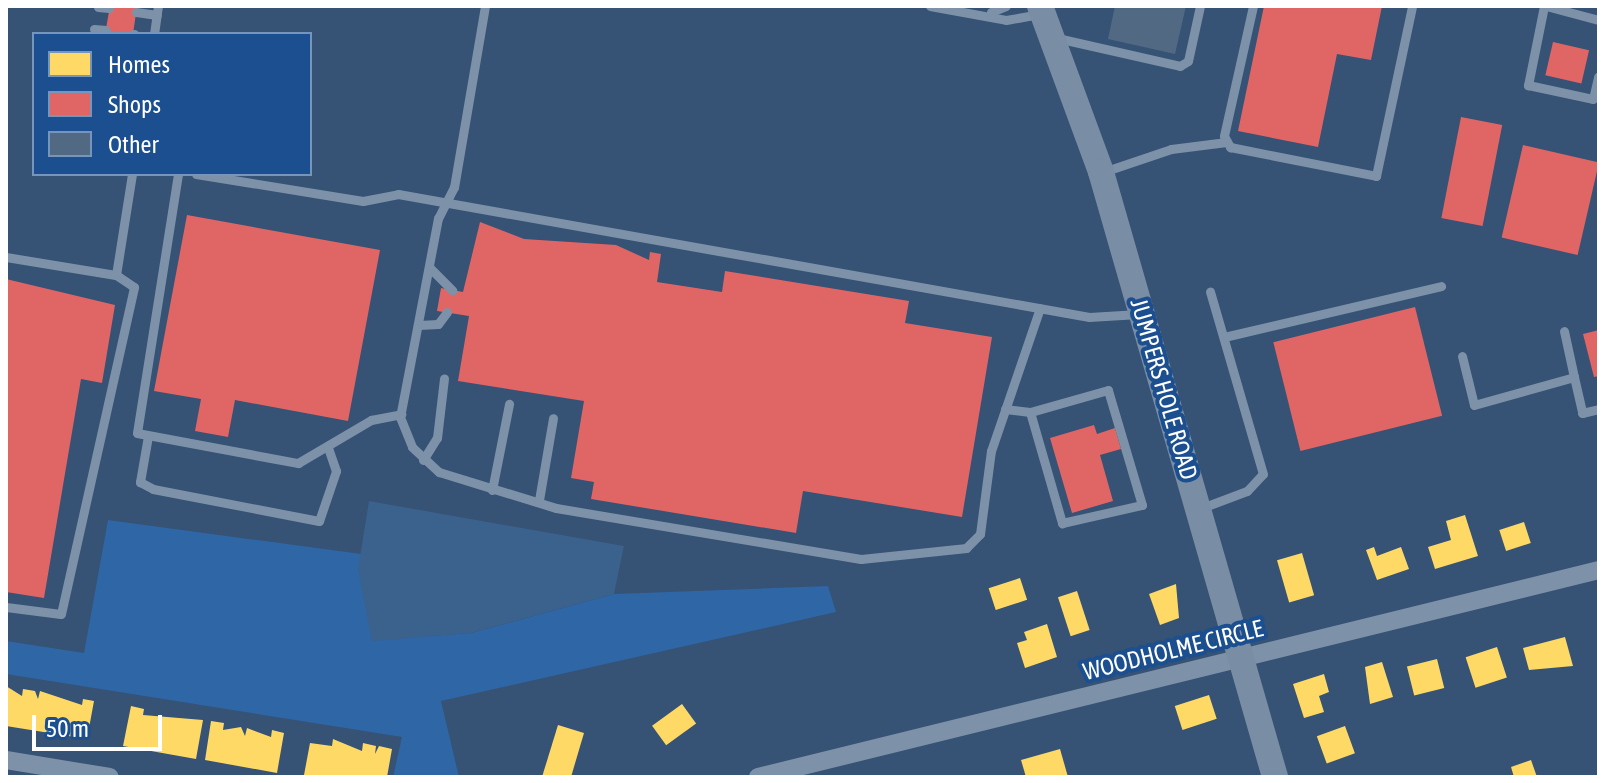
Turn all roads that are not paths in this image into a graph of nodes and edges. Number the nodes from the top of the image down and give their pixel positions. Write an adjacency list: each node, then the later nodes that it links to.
1 (485, 6): 24 (lane)
2 (930, 6): 12 (lane)
3 (1006, 6): 12 (lane)
4 (1200, 6): 13 (lane)
5 (1253, 6): 19 (lane)
6 (1412, 6): 19 (lane)
7 (1545, 6): 14 (lane); 18 (lane)
8 (98, 7): 9 (lane)
9 (109, 8)
10 (158, 10): 11 (lane); 17 (lane)
11 (136, 12)
12 (991, 12): 13 (lane)
13 (1045, 19): 20 (main road, JUMPERS HOLE ROAD)
14 (1599, 20)
15 (94, 29): 16 (lane)
16 (106, 30)
17 (154, 32)
18 (1599, 76)
19 (1227, 142): 20 (lane)
20 (1101, 172): 33 (main road, JUMPERS HOLE ROAD)
21 (132, 176): 27 (lane)
22 (178, 176): 46 (lane)
23 (208, 176): 24 (lane)
24 (445, 204): 26 (lane); 31 (lane)
25 (6, 257): 27 (lane)
26 (429, 267): 29 (lane); 34 (lane)
27 (116, 275): 53 (lane)
28 (1441, 286): 36 (lane)
29 (452, 290)
30 (1210, 292): 36 (lane)
31 (1040, 308): 33 (lane); 41 (lane)
32 (447, 312): 34 (lane)
33 (1142, 314): 51 (main road, JUMPERS HOLE ROAD)
34 (419, 325): 44 (lane)
35 (1564, 331): 38 (lane)
36 (1224, 337): 51 (lane)
37 (1462, 356): 38 (lane)
38 (1574, 377): 42 (lane)
39 (444, 378): 48 (lane)
40 (509, 404): 49 (lane)
41 (1005, 409): 43 (lane); 50 (lane)
42 (1599, 409)
43 (1030, 412): 43 (lane)
44 (401, 414): 47 (lane); 48 (lane)
45 (553, 418): 50 (lane)
46 (148, 436): 47 (lane); 47 (lane)
47 (328, 448)
48 (423, 460): 49 (lane)
49 (492, 490): 50 (lane)
50 (539, 500)
51 (1198, 509): 54 (main road, JUMPERS HOLE ROAD)
52 (1599, 570): 54 (street, WOODHOLME CIRCLE)
53 (6, 607)
54 (1240, 658): 57 (street, WOODHOLME CIRCLE); 58 (main road, JUMPERS HOLE ROAD)
55 (6, 760): 56 (street)
56 (110, 777)
57 (758, 777)
58 (1275, 777)

